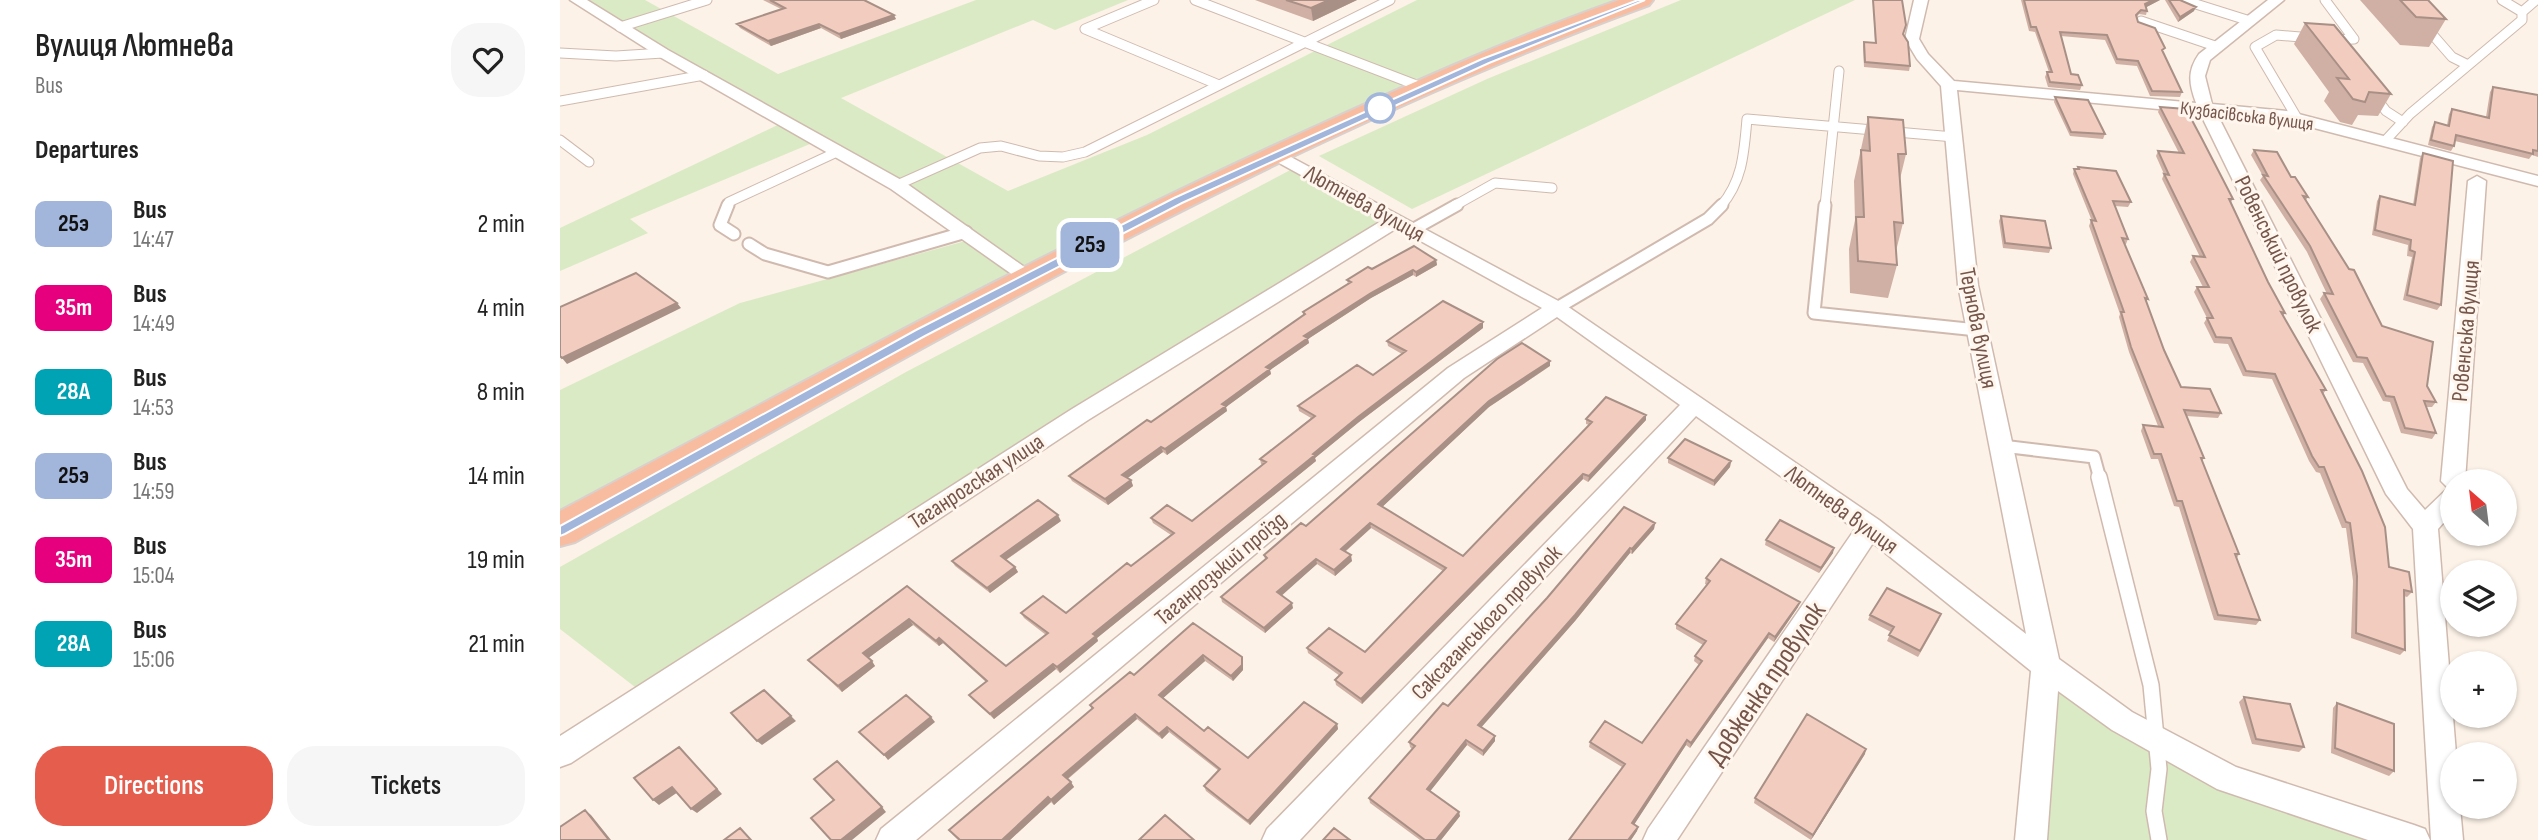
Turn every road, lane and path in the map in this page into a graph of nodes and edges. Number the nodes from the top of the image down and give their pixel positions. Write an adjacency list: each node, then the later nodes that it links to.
1 (578, 0): 17 (street)
2 (707, 0): 17 (lane)
3 (1154, 0): 28 (lane)
4 (1195, 0): 19 (lane)
5 (1390, 0): 19 (lane)
6 (1921, 0): 29 (street)
7 (2183, 0): 16 (lane)
8 (2277, 0): 16 (street, Ровенський провулок)
9 (2325, 0): 18 (lane)
10 (2502, 0): 13 (lane)
11 (2536, 0): 13 (lane)
12 (1634, 1): 30 (highway)
13 (2522, 12): 24 (lane)
14 (2418, 19): 24 (lane)
15 (2141, 21): 20 (lane)
16 (2250, 21): 20 (street, Ровенський провулок)
17 (620, 27): 23 (street)
18 (2332, 40): 21 (lane); 33 (lane)
19 (1306, 42): 28 (lane); 30 (lane)
20 (2218, 47): 32 (street, Ровенський провулок)
21 (2340, 50)
22 (560, 53): 23 (lane)
23 (663, 53): 26 (street)
24 (2468, 65): 34 (lane)
25 (1839, 71): 35 (lane)
26 (704, 75): 31 (lane); 39 (street)
27 (2363, 81): 34 (lane)
28 (1219, 85): 44 (lane)
29 (1949, 85): 32 (street, Кузбасівська вулиця); 36 (street, Тернова вулиця)
30 (1424, 88): 40 (highway)
31 (560, 101)
32 (2206, 109): 33 (street, Кузбасівська вулиця); 58 (street, Ровенський провулок)
33 (2297, 118): 38 (street, Кузбасівська вулиця)
34 (2403, 122): 38 (lane)
35 (1834, 126): 36 (lane); 51 (lane); 52 (lane)
36 (1954, 137): 52 (street, Тернова вулиця)
37 (560, 140): 41 (lane)
38 (2385, 141): 43 (street, Кузбасівська вулиця)
39 (839, 151): 44 (street); 48 (lane)
40 (1276, 154): 46 (street, Лютнева вулиця); 50 (highway)
41 (589, 162)
42 (2477, 181): 55 (street, Ровенська вулиця)
43 (2538, 181)
44 (897, 185): 47 (street)
45 (1552, 188): 46 (lane)
46 (1406, 224): 51 (street, Лютнева вулиця); 61 (street, Таганрогская улица)
47 (966, 232): 49 (lane); 50 (street)
48 (734, 234)
49 (749, 244)
50 (1027, 276): 59 (highway)
51 (1557, 308): 53 (street, Лютнева вулиця); 62 (street, Таганрозький проїзд)
52 (1977, 330): 54 (street, Тернова вулиця)
53 (1694, 404): 57 (street, Лютнева вулиця); 63 (street, Саксаганського провулок)
54 (2002, 446): 60 (street, Тернова вулиця); 66 (lane)
55 (2454, 469)
56 (2440, 510): 58 (street)
57 (1870, 527): 60 (street, Лютнева вулиця); 64 (street, Довженка провулок)
58 (2425, 527): 68 (street)
59 (560, 530)
60 (2046, 666): 65 (street, Тернова вулиця); 67 (street, Лютнева вулиця)
61 (560, 753)
62 (892, 840)
63 (1278, 840)
64 (1660, 840)
65 (2031, 840)
66 (2159, 840)
67 (2414, 840)
68 (2447, 840)

